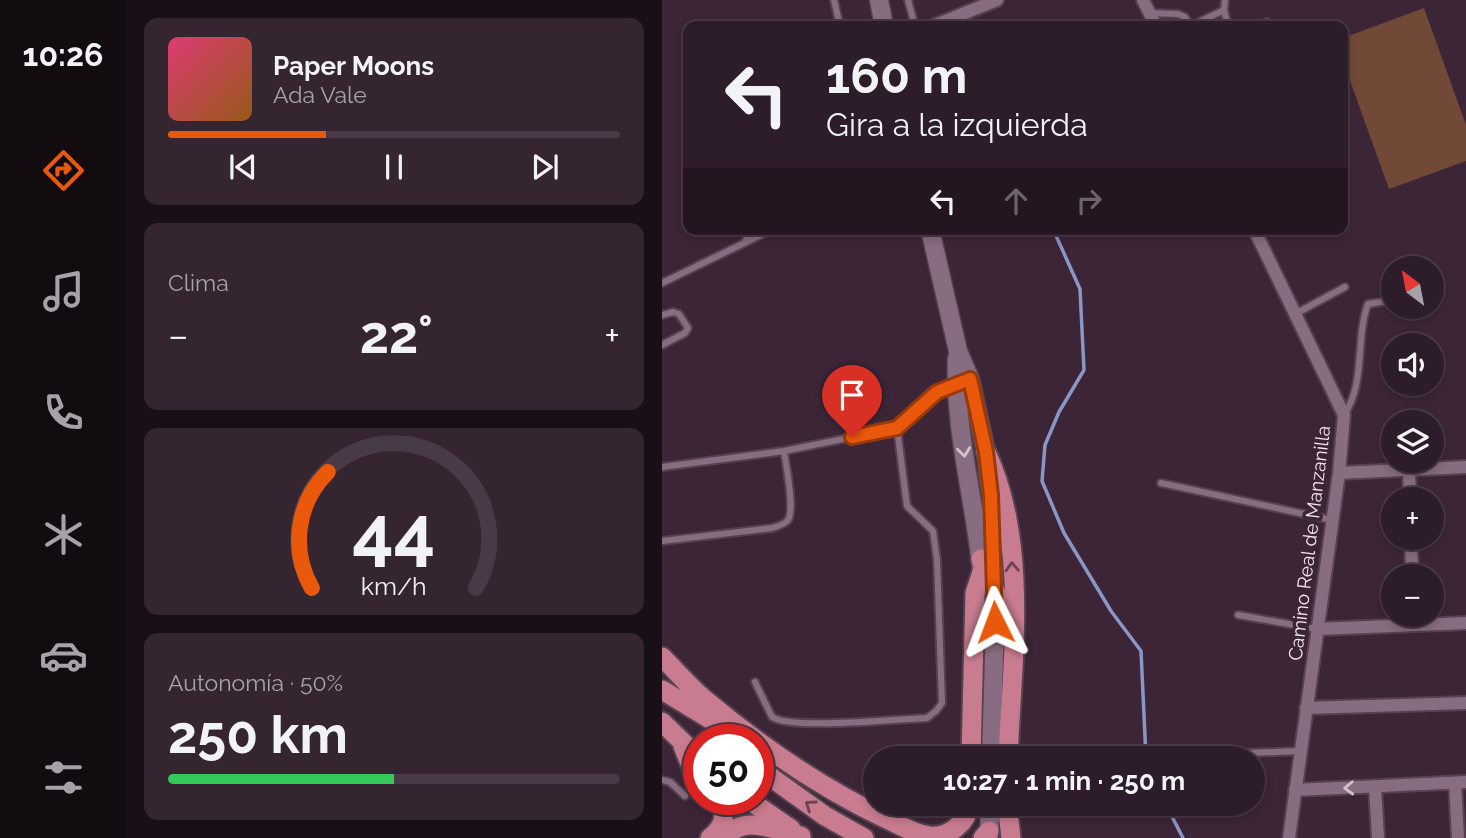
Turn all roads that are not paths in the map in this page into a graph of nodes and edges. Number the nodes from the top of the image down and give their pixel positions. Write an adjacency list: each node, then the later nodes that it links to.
1 (834, 0): 9 (lane)
2 (879, 0): 10 (main road)
3 (908, 0): 11 (lane)
4 (997, 0): 12 (street)
5 (1143, 0): 8 (street)
6 (1225, 0): 7 (lane)
7 (1224, 10): 15 (lane); 16 (lane)
8 (1149, 13): 13 (street); 14 (lane)
9 (839, 21)
10 (883, 21)
11 (914, 21)
12 (945, 21)
13 (1153, 21)
14 (1187, 21)
15 (1201, 21)
16 (1227, 21)
17 (748, 235): 21 (lane)
18 (761, 235): 21 (lane)
19 (931, 235): 28 (main road)
20 (1257, 235): 26 (street, Camino Real de Manzanilla)
21 (744, 244): 22 (lane)
22 (662, 283)
23 (1345, 287): 26 (lane)
24 (1381, 302): 29 (lane)
25 (662, 314): 27 (lane)
26 (1296, 314): 29 (street, Camino Real de Manzanilla)
27 (662, 345)
28 (963, 381): 30 (lane); 32 (main road); 41 (main road, one-way to 41)
29 (1344, 415): 37 (street, Camino Real de Manzanilla)
30 (897, 428): 31 (lane); 50 (lane)
31 (784, 451): 33 (lane); 40 (lane)
32 (986, 452): 42 (main road); 63 (main road, one-way to 32)
33 (662, 467)
34 (1466, 467): 35 (street)
35 (1444, 468)
36 (1381, 471): 37 (street)
37 (1339, 474): 39 (street, Camino Real de Manzanilla)
38 (1161, 483): 39 (lane)
39 (1332, 520): 47 (street, Camino Real de Manzanilla)
40 (662, 541)
41 (982, 565): 42 (main road); 59 (main road); 60 (main road)
42 (994, 593): 61 (main road); 62 (main road)
43 (1238, 615): 47 (lane)
44 (1444, 622): 46 (street)
45 (1381, 623): 47 (street)
46 (1466, 623)
47 (1317, 629): 53 (street, Camino Real de Manzanilla)
48 (662, 657): 74 (main road)
49 (662, 671): 54 (main road)
50 (755, 682)
51 (662, 690): 54 (main road)
52 (1466, 703): 53 (street)
53 (1306, 708): 65 (street, Camino Real de Manzanilla)
54 (699, 713): 56 (main road); 57 (main road)
55 (662, 722): 58 (main road)
56 (710, 724)
57 (717, 724)
58 (681, 742): 64 (main road)
59 (971, 746)
60 (980, 746)
61 (991, 746)
62 (1002, 746)
63 (1008, 746)
64 (683, 747)
65 (1300, 751): 66 (lane); 72 (street, Camino Real de Manzanilla)
66 (1265, 752)
67 (774, 761): 87 (main road)
68 (774, 779): 86 (main road, one-way to 68)
69 (662, 780): 73 (lane)
70 (1461, 783): 71 (street); 91 (street)
71 (1375, 787): 72 (street, one-way to 72); 90 (street)
72 (1296, 790): 89 (street, Camino Real de Manzanilla)
73 (683, 794)
74 (863, 807)
75 (725, 815): 84 (main road)
76 (772, 815): 82 (main road)
77 (879, 816): 78 (main road)
78 (967, 816)
79 (982, 816): 83 (main road)
80 (997, 816): 83 (main road)
81 (1004, 816): 88 (main road)
82 (806, 837): 85 (main road)
83 (988, 837)
84 (710, 838)
85 (725, 838)
86 (864, 838)
87 (902, 838)
88 (1011, 838)
89 (1289, 838)
90 (1378, 838)
91 (1458, 838)

